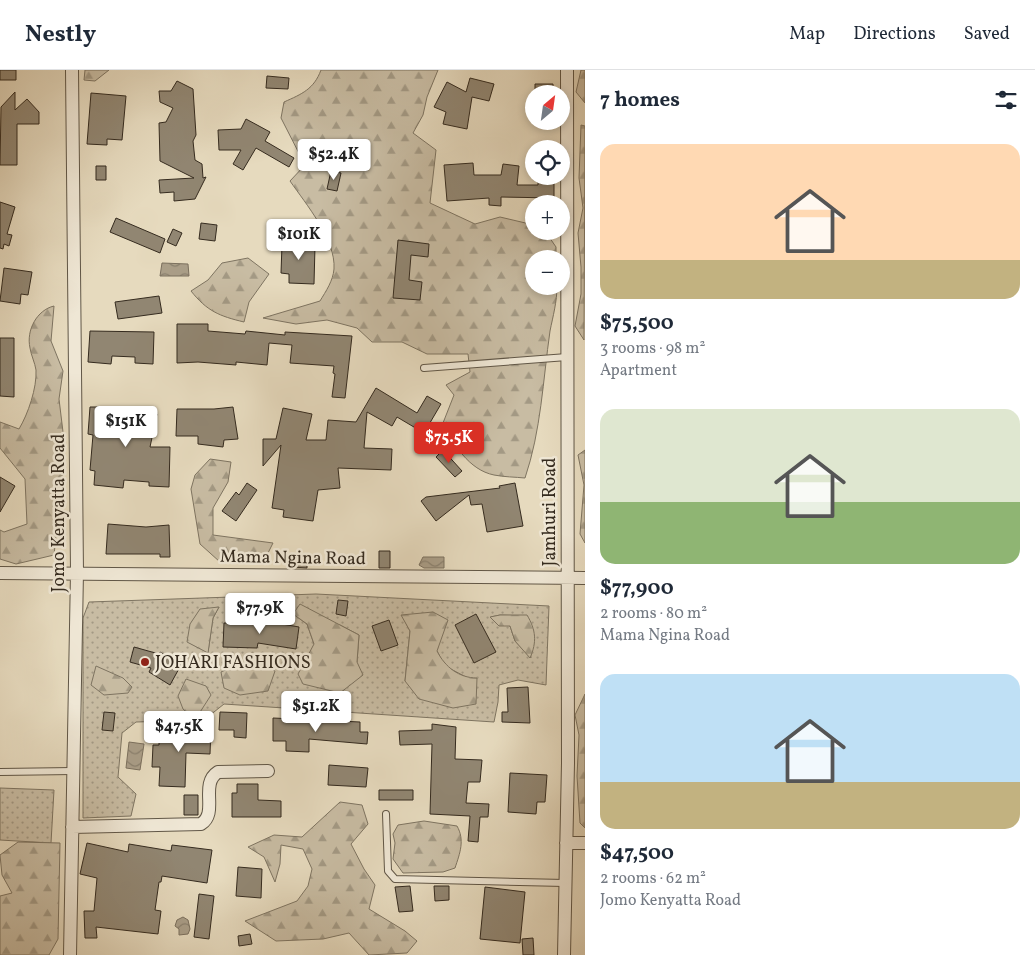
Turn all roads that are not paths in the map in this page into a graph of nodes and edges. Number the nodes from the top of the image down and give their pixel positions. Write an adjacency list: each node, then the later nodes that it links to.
1 (72, 70): 5 (street, Jomo Kenyatta Road)
2 (567, 70): 3 (street, Jamhuri Road)
3 (567, 357): 4 (lane); 7 (street, Jamhuri Road)
4 (424, 368)
5 (77, 572): 6 (street, Mama Ngina Road); 7 (street, Mama Ngina Road); 11 (street, Jomo Kenyatta Road)
6 (0, 573)
7 (566, 578): 8 (street, Mama Ngina Road); 14 (street, Jamhuri Road)
8 (585, 578)
9 (268, 771): 13 (street)
10 (0, 772): 11 (lane)
11 (73, 772): 13 (street, Jomo Kenyatta Road)
12 (386, 814): 16 (lane)
13 (72, 827): 17 (street, Jomo Kenyatta Road)
14 (566, 843): 15 (street); 16 (street, Jamhuri Road)
15 (585, 843)
16 (566, 883): 18 (street, Jamhuri Road)
17 (70, 955)
18 (564, 955)

